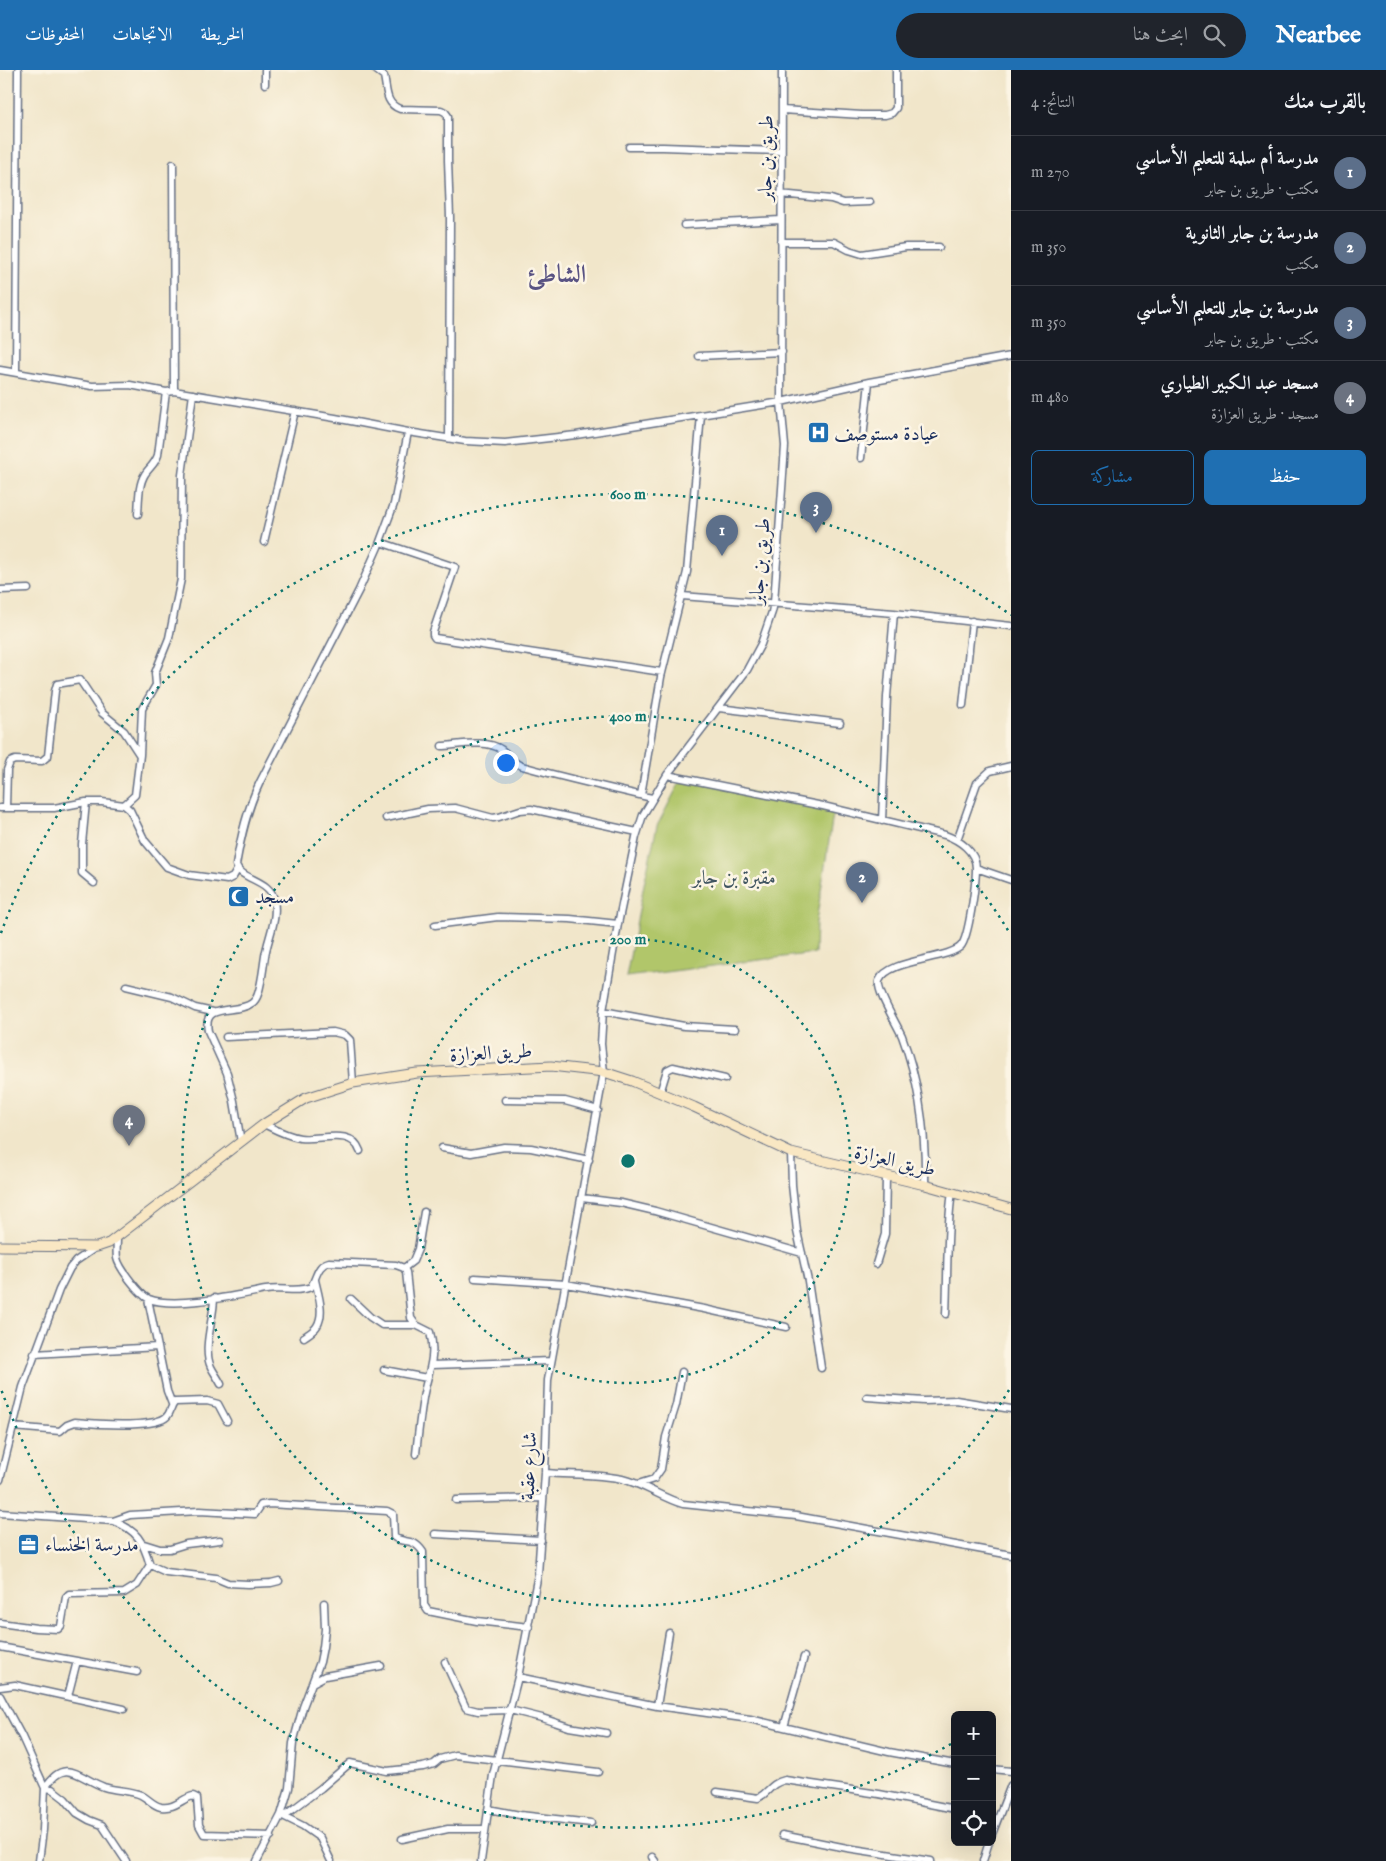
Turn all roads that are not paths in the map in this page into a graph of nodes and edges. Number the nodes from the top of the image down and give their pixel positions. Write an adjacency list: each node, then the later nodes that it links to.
1 (18, 70): 21 (street)
2 (264, 70): 6 (street)
3 (376, 70): 30 (street)
4 (782, 70): 7 (street, طريق بن جابر)
5 (896, 70): 7 (street)
6 (265, 84)
7 (782, 110): 9 (street, طريق بن جابر)
8 (629, 147): 9 (street)
9 (781, 151): 11 (street, طريق بن جابر)
10 (173, 164): 23 (street)
11 (780, 194): 12 (street); 13 (street, طريق بن جابر)
12 (870, 202)
13 (780, 220): 14 (street); 15 (street, طريق بن جابر)
14 (684, 225)
15 (781, 242): 16 (street); 17 (street, طريق بن جابر)
16 (939, 247)
17 (782, 352): 18 (street); 26 (street, طريق بن جابر)
18 (699, 356)
19 (1011, 356): 22 (street)
20 (0, 370): 21 (street)
21 (16, 372): 24 (street)
22 (869, 382): 26 (street); 31 (street)
23 (174, 391): 24 (street); 25 (street)
24 (166, 392): 32 (street)
25 (193, 394): 27 (street); 47 (street)
26 (781, 402): 28 (street); 38 (street, طريق بن جابر)
27 (294, 411): 29 (street); 33 (street)
28 (701, 415): 30 (street); 37 (street)
29 (408, 432): 30 (street); 34 (street)
30 (449, 438)
31 (861, 458)
32 (138, 514)
33 (264, 542)
34 (380, 542): 42 (street); 60 (street)
35 (28, 588): 36 (street)
36 (0, 590)
37 (682, 596): 38 (street); 42 (street)
38 (774, 603): 39 (street); 44 (street, طريق بن جابر)
39 (894, 613): 40 (street); 56 (street)
40 (972, 621): 41 (street); 43 (street)
41 (1011, 626)
42 (662, 672): 50 (street)
43 (963, 705)
44 (719, 708): 45 (street); 49 (street, طريق بن جابر)
45 (840, 723)
46 (442, 746): 50 (street)
47 (140, 755): 53 (street); 54 (street)
48 (1011, 766): 58 (street)
49 (667, 775): 51 (street, طريق بن جابر); 56 (street)
50 (641, 796): 51 (street)
51 (652, 798): 57 (street, طريق بن جابر)
52 (86, 802): 53 (street); 54 (street); 62 (street)
53 (124, 805): 60 (street)
54 (3, 808)
55 (386, 818): 57 (street)
56 (882, 821): 58 (street)
57 (637, 832): 63 (street, طريق بن جابر)
58 (957, 840): 59 (street)
59 (976, 868): 61 (street); 83 (street)
60 (237, 870): 67 (street)
61 (1011, 880)
62 (94, 883)
63 (618, 924): 64 (street); 66 (street, طريق بن جابر)
64 (435, 925)
65 (126, 986): 67 (street)
66 (603, 1011): 68 (street); 70 (street, طريق بن جابر)
67 (213, 1012): 77 (street)
68 (735, 1029)
69 (226, 1038): 72 (street)
70 (604, 1072): 72 (street, طريق العزازة); 73 (street, طريق العزازة); 75 (street, شارع عقبة)
71 (725, 1079): 73 (street)
72 (353, 1083): 76 (street, طريق العزازة)
73 (660, 1093): 80 (street, طريق العزازة)
74 (505, 1100): 75 (street)
75 (598, 1110): 81 (street, شارع عقبة)
76 (264, 1124): 77 (street, طريق العزازة); 79 (street)
77 (241, 1142): 88 (street, طريق العزازة)
78 (442, 1148): 81 (street)
79 (360, 1151)
80 (791, 1153): 82 (street, طريق العزازة); 91 (street)
81 (589, 1160): 85 (street, شارع عقبة)
82 (886, 1176): 83 (street, طريق العزازة); 92 (street)
83 (925, 1185): 84 (street, طريق العزازة)
84 (952, 1192): 86 (street, طريق العزازة); 100 (street)
85 (582, 1198): 91 (street); 96 (street, شارع عقبة)
86 (1011, 1209)
87 (424, 1212): 93 (street)
88 (117, 1239): 90 (street, طريق العزازة); 98 (street)
89 (0, 1246): 90 (street, طريق العزازة)
90 (97, 1247): 105 (street)
91 (802, 1253): 108 (street)
92 (876, 1264)
93 (404, 1268): 95 (street); 101 (street)
94 (475, 1278): 96 (street)
95 (315, 1280): 97 (street); 103 (street)
96 (566, 1284): 102 (street); 106 (street, شارع عقبة)
97 (214, 1298): 98 (street); 112 (street)
98 (148, 1299): 104 (street)
99 (351, 1299): 101 (street)
100 (946, 1314)
101 (416, 1325): 107 (street)
102 (786, 1327)
103 (304, 1337)
104 (158, 1347): 105 (street); 114 (street)
105 (34, 1354): 117 (street)
106 (550, 1361): 107 (street); 119 (street, شارع عقبة)
107 (432, 1365): 111 (street)
108 (820, 1368)
109 (384, 1370): 111 (street)
110 (682, 1372): 121 (street)
111 (427, 1378): 118 (street)
112 (221, 1384)
113 (867, 1397): 115 (street)
114 (172, 1404): 116 (street); 117 (street)
115 (1011, 1409)
116 (227, 1421)
117 (13, 1427): 120 (street)
118 (416, 1454)
119 (545, 1473): 121 (street); 122 (street, شارع عقبة)
120 (0, 1480)
121 (638, 1484): 130 (street)
122 (544, 1498): 123 (street); 128 (street, شارع عقبة)
123 (456, 1500)
124 (0, 1513): 125 (street)
125 (113, 1521): 129 (street); 135 (street)
126 (435, 1534): 128 (street)
127 (220, 1540): 129 (street)
128 (541, 1540): 135 (street, شارع عقبة)
129 (144, 1544): 131 (street)
130 (1011, 1555)
131 (150, 1565): 132 (street); 134 (street)
132 (279, 1580)
133 (324, 1603): 144 (street)
134 (0, 1623)
135 (529, 1627): 143 (street, شارع عقبة)
136 (669, 1633): 148 (street)
137 (0, 1647): 139 (street)
138 (804, 1657): 151 (street)
139 (77, 1661): 142 (street); 147 (street)
140 (444, 1662): 150 (street)
141 (381, 1666): 144 (street)
142 (137, 1672)
143 (518, 1677): 148 (street); 150 (street, شارع عقبة)
144 (312, 1682): 163 (street)
145 (0, 1687): 147 (street)
146 (0, 1696): 159 (street)
147 (68, 1696): 149 (street)
148 (657, 1706): 151 (street)
149 (124, 1710)
150 (510, 1710): 152 (street); 153 (street, شارع عقبة)
151 (784, 1727): 154 (street)
152 (606, 1733)
153 (498, 1759): 156 (street); 162 (street, شارع عقبة); 163 (street)
154 (951, 1763)
155 (996, 1770): 157 (street)
156 (598, 1772)
157 (1011, 1772)
158 (1011, 1785): 164 (street)
159 (45, 1788): 168 (street); 171 (street); 172 (street)
160 (717, 1792): 161 (street)
161 (951, 1808)
162 (488, 1809): 165 (street); 166 (street, شارع عقبة)
163 (282, 1816): 168 (street); 174 (street)
164 (996, 1816)
165 (591, 1823)
166 (485, 1828): 169 (street); 175 (street, شارع عقبة)
167 (782, 1835): 176 (street)
168 (271, 1836): 173 (street)
169 (402, 1839)
170 (988, 1846): 177 (street)
171 (39, 1861)
172 (126, 1861)
173 (257, 1861)
174 (330, 1861)
175 (481, 1861)
176 (931, 1861)
177 (983, 1861)

